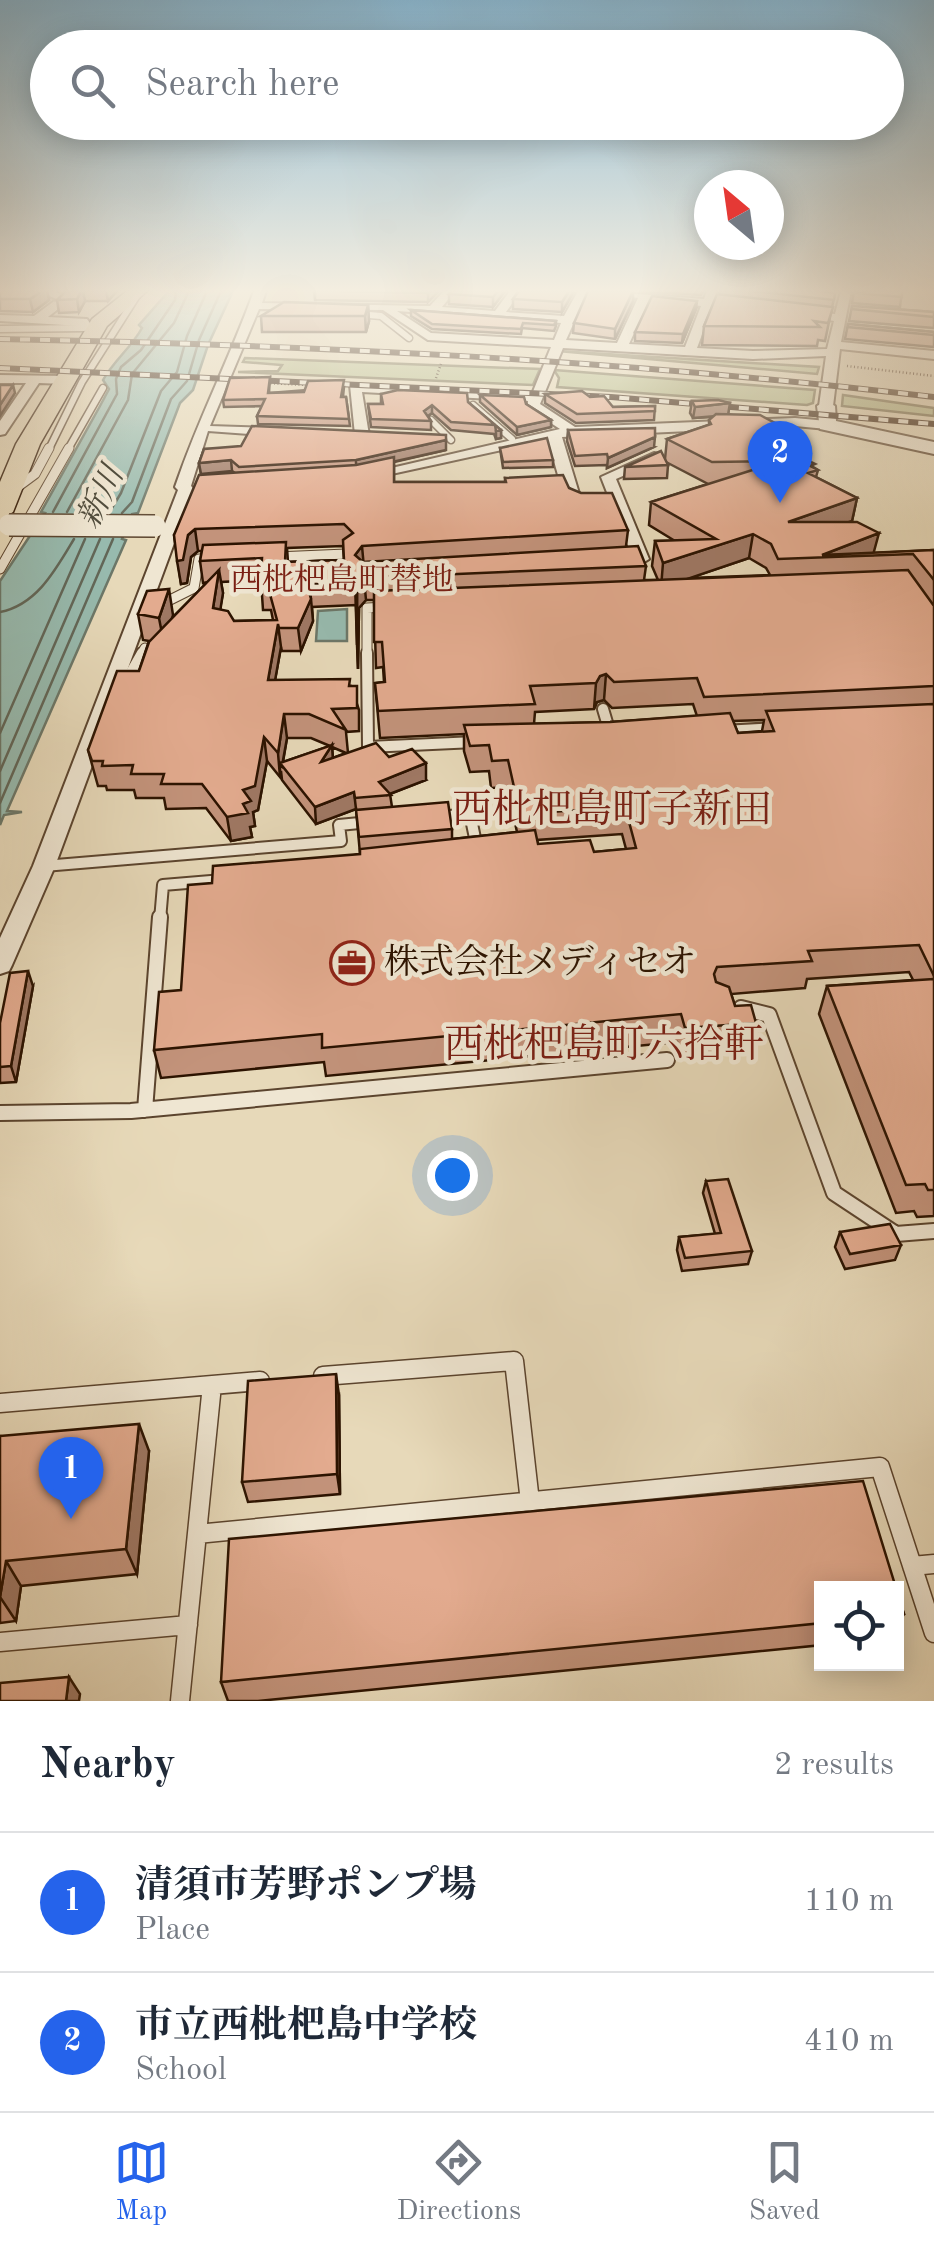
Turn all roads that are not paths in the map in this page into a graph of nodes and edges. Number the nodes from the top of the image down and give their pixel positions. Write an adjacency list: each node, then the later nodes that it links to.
1 (69, 370): 8 (main road)
2 (89, 370): 31 (lane)
3 (232, 370): 15 (street)
4 (546, 370): 10 (street)
5 (833, 370): 13 (street)
6 (0, 379): 7 (street)
7 (35, 380): 8 (street); 12 (street)
8 (65, 380): 31 (main road)
9 (103, 388): 37 (lane)
10 (536, 398): 18 (street); 22 (street)
11 (473, 405): 24 (lane)
12 (8, 409): 17 (street)
13 (826, 416): 16 (street); 28 (street)
14 (431, 420): 27 (lane)
15 (210, 423): 19 (street); 32 (street)
16 (721, 426): 18 (street); 30 (street)
17 (0, 430)
18 (572, 430): 21 (street)
19 (288, 432)
20 (344, 435): 22 (street)
21 (554, 435): 25 (street); 30 (street)
22 (362, 436): 23 (street)
23 (382, 437)
24 (512, 438): 25 (street); 27 (street)
25 (536, 438): 29 (street)
26 (419, 440): 27 (street)
27 (451, 440)
28 (934, 448)
29 (338, 479)
30 (620, 506): 36 (street)
31 (4, 514): 32 (street, bridge)
32 (164, 526): 39 (street)
33 (346, 554): 34 (lane)
34 (272, 557)
35 (217, 559): 39 (lane)
36 (636, 560)
37 (0, 569)
38 (406, 606): 48 (lane)
39 (141, 609): 41 (street)
40 (145, 648): 41 (lane)
41 (110, 689): 52 (street)
42 (603, 709): 46 (lane)
43 (782, 728): 44 (lane)
44 (706, 732)
45 (630, 735): 46 (lane)
46 (611, 736): 47 (lane)
47 (592, 737)
48 (496, 742)
49 (433, 817): 51 (lane)
50 (377, 822): 52 (lane)
51 (476, 842)
52 (44, 866): 54 (street)
53 (240, 878): 58 (lane)
54 (6, 933): 55 (street)
55 (0, 965)
56 (719, 1002): 60 (lane)
57 (667, 1060): 58 (lane)
58 (145, 1110): 59 (lane)
59 (0, 1114)
60 (934, 1232)
61 (212, 1385): 62 (lane); 63 (lane); 64 (lane)
62 (0, 1403)
63 (530, 1502): 64 (lane); 66 (lane)
64 (197, 1534): 67 (lane)
65 (934, 1564): 66 (lane)
66 (912, 1566): 68 (lane)
67 (188, 1625): 69 (lane); 70 (lane)
68 (934, 1633)
69 (0, 1642)
70 (180, 1701)

